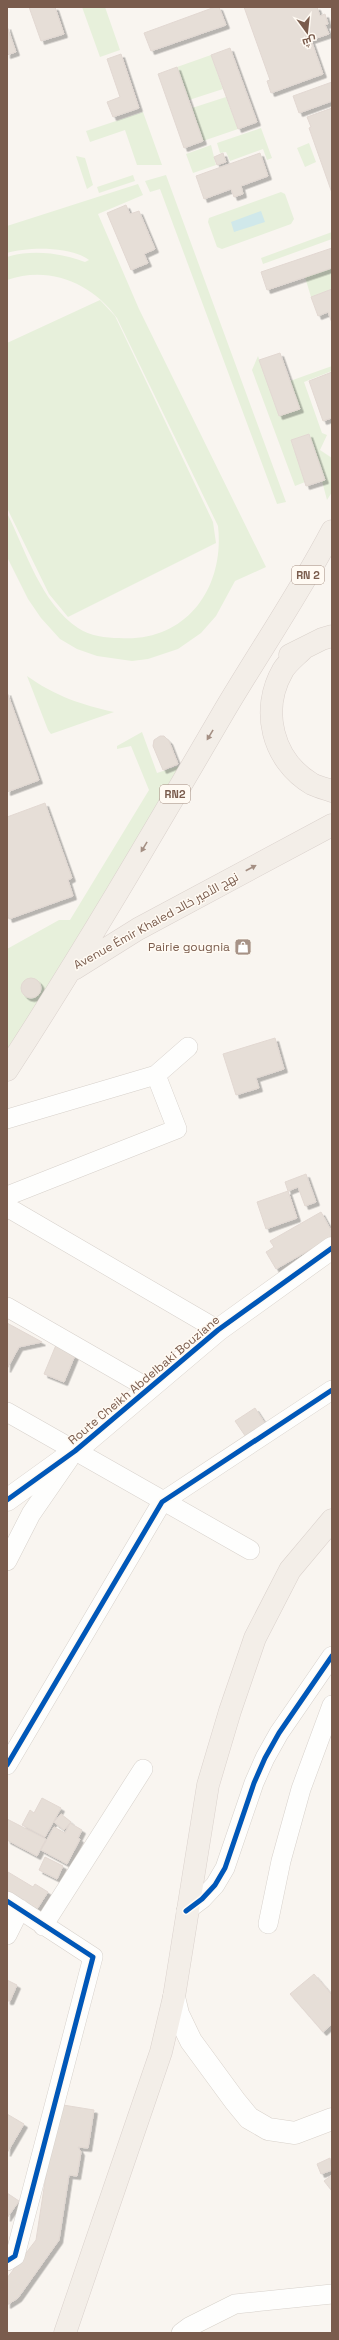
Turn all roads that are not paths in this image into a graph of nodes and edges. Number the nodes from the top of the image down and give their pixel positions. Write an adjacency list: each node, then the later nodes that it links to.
1 (332, 531): 2 (main road, RN 2)
2 (282, 618): 5 (main road, RN2); 6 (main road, Avenue Émir Khaled نهج الأمير خالد / RN2)
3 (332, 636): 4 (main road)
4 (302, 650): 5 (main road, RN2); 7 (main road)
5 (267, 666): 6 (main road, RN2); 7 (main road, RN2)
6 (225, 710): 10 (main road, Avenue Émir Khaled نهج الأمير خالد / RN2, one-way to 10)
7 (270, 720): 8 (main road)
8 (332, 791)
9 (331, 825): 10 (main road, Avenue Émir Khaled نهج الأمير خالد / RN2, one-way to 9)
10 (71, 971): 12 (main road, RN2)
11 (188, 1047): 13 (street)
12 (7, 1070)
13 (156, 1075): 14 (street); 15 (street)
14 (7, 1119)
15 (7, 1196)
16 (7, 1207): 19 (street)
17 (332, 1248): 19 (street, Route Cheikh Abdelbaki Bouziane)
18 (7, 1307): 20 (street)
19 (218, 1330): 20 (street, Route Cheikh Abdelbaki Bouziane)
20 (148, 1388): 23 (street, Route Cheikh Abdelbaki Bouziane)
21 (332, 1390): 25 (street)
22 (7, 1412): 23 (street)
23 (75, 1451): 24 (street, Route Cheikh Abdelbaki Bouziane); 25 (street); 28 (street)
24 (7, 1500)
25 (162, 1502): 27 (street); 31 (street)
26 (332, 1520): 34 (main road)
27 (250, 1550)
28 (7, 1561)
29 (332, 1656): 34 (street)
30 (332, 1705): 35 (street)
31 (7, 1765)
32 (143, 1768): 36 (street)
33 (14, 1905): 36 (street); 37 (street)
34 (186, 1911): 38 (main road)
35 (268, 1924)
36 (43, 1926): 40 (street)
37 (7, 1935)
38 (174, 1997): 39 (street); 42 (main road)
39 (332, 2119)
40 (7, 2262)
41 (332, 2294): 43 (street)
42 (65, 2333)
43 (181, 2333)

